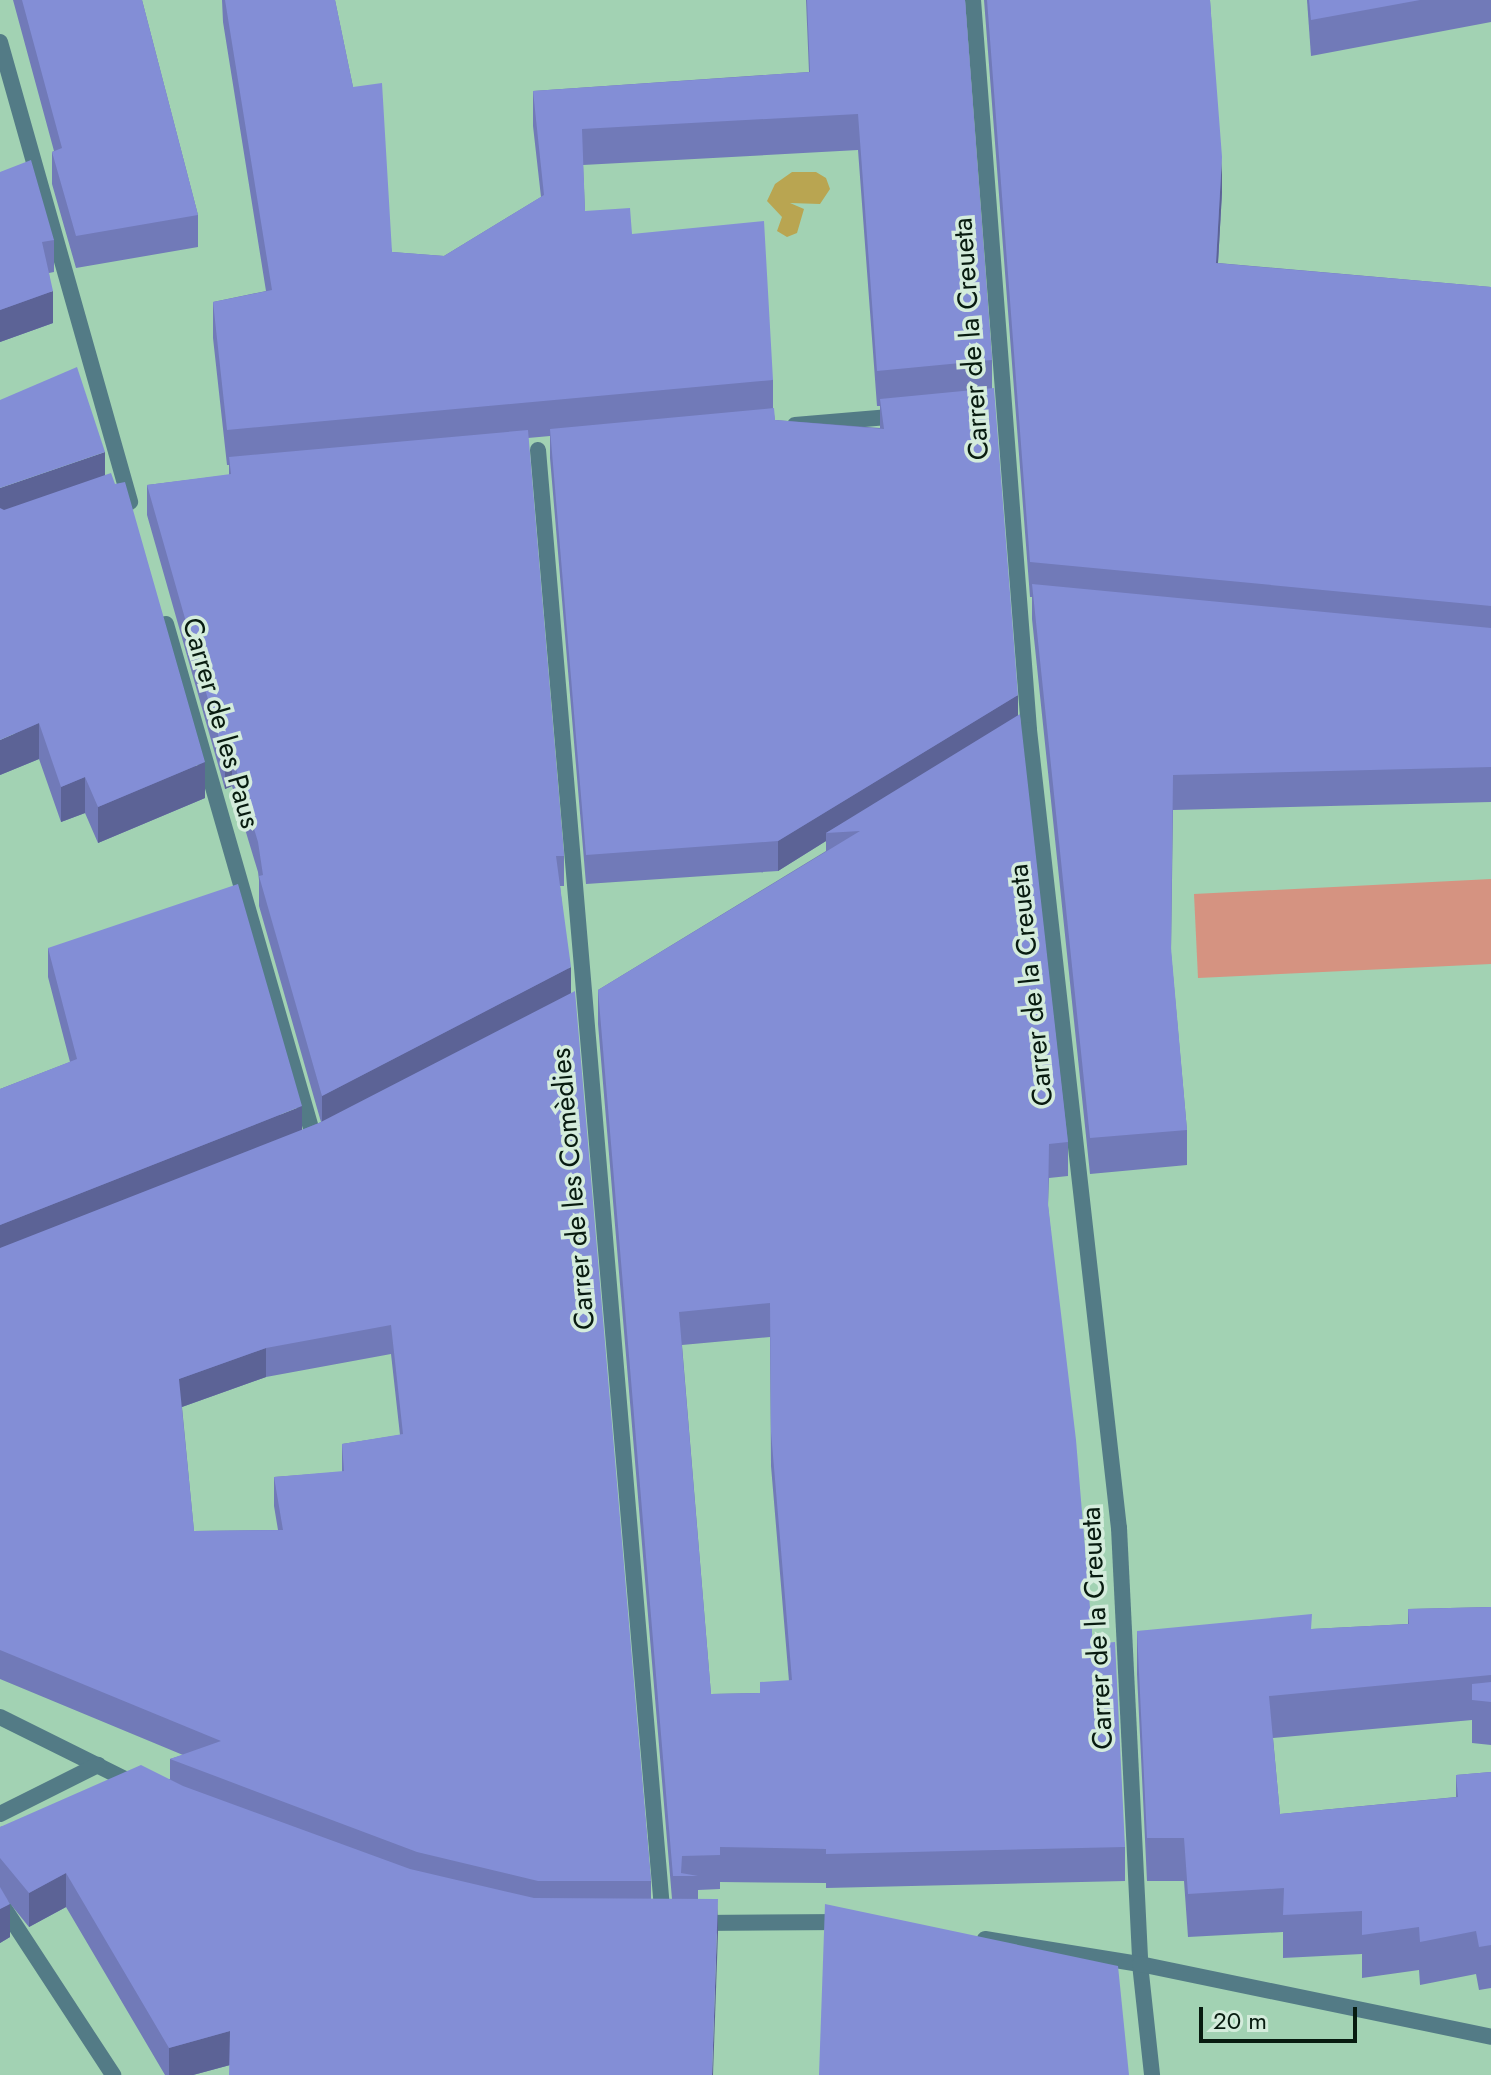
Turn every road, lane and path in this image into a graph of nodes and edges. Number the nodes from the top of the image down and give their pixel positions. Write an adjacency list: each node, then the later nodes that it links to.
1 (973, 0): 16 (street, Carrer de la Creueta)
2 (0, 42): 6 (street)
3 (924, 413): 4 (street)
4 (769, 428)
5 (538, 450): 14 (street, Carrer de les Comèdies)
6 (136, 522)
7 (162, 613): 8 (street, Carrer de les Paus)
8 (314, 1141)
9 (0, 1717): 10 (street)
10 (98, 1765): 11 (street); 12 (street)
11 (149, 1790)
12 (0, 1814)
13 (0, 1902): 18 (street)
14 (866, 1922)
15 (973, 1937): 16 (street)
16 (1140, 1964): 17 (street); 19 (street, Carrer de la Creueta)
17 (1491, 2037)
18 (113, 2075)
19 (1152, 2075)

